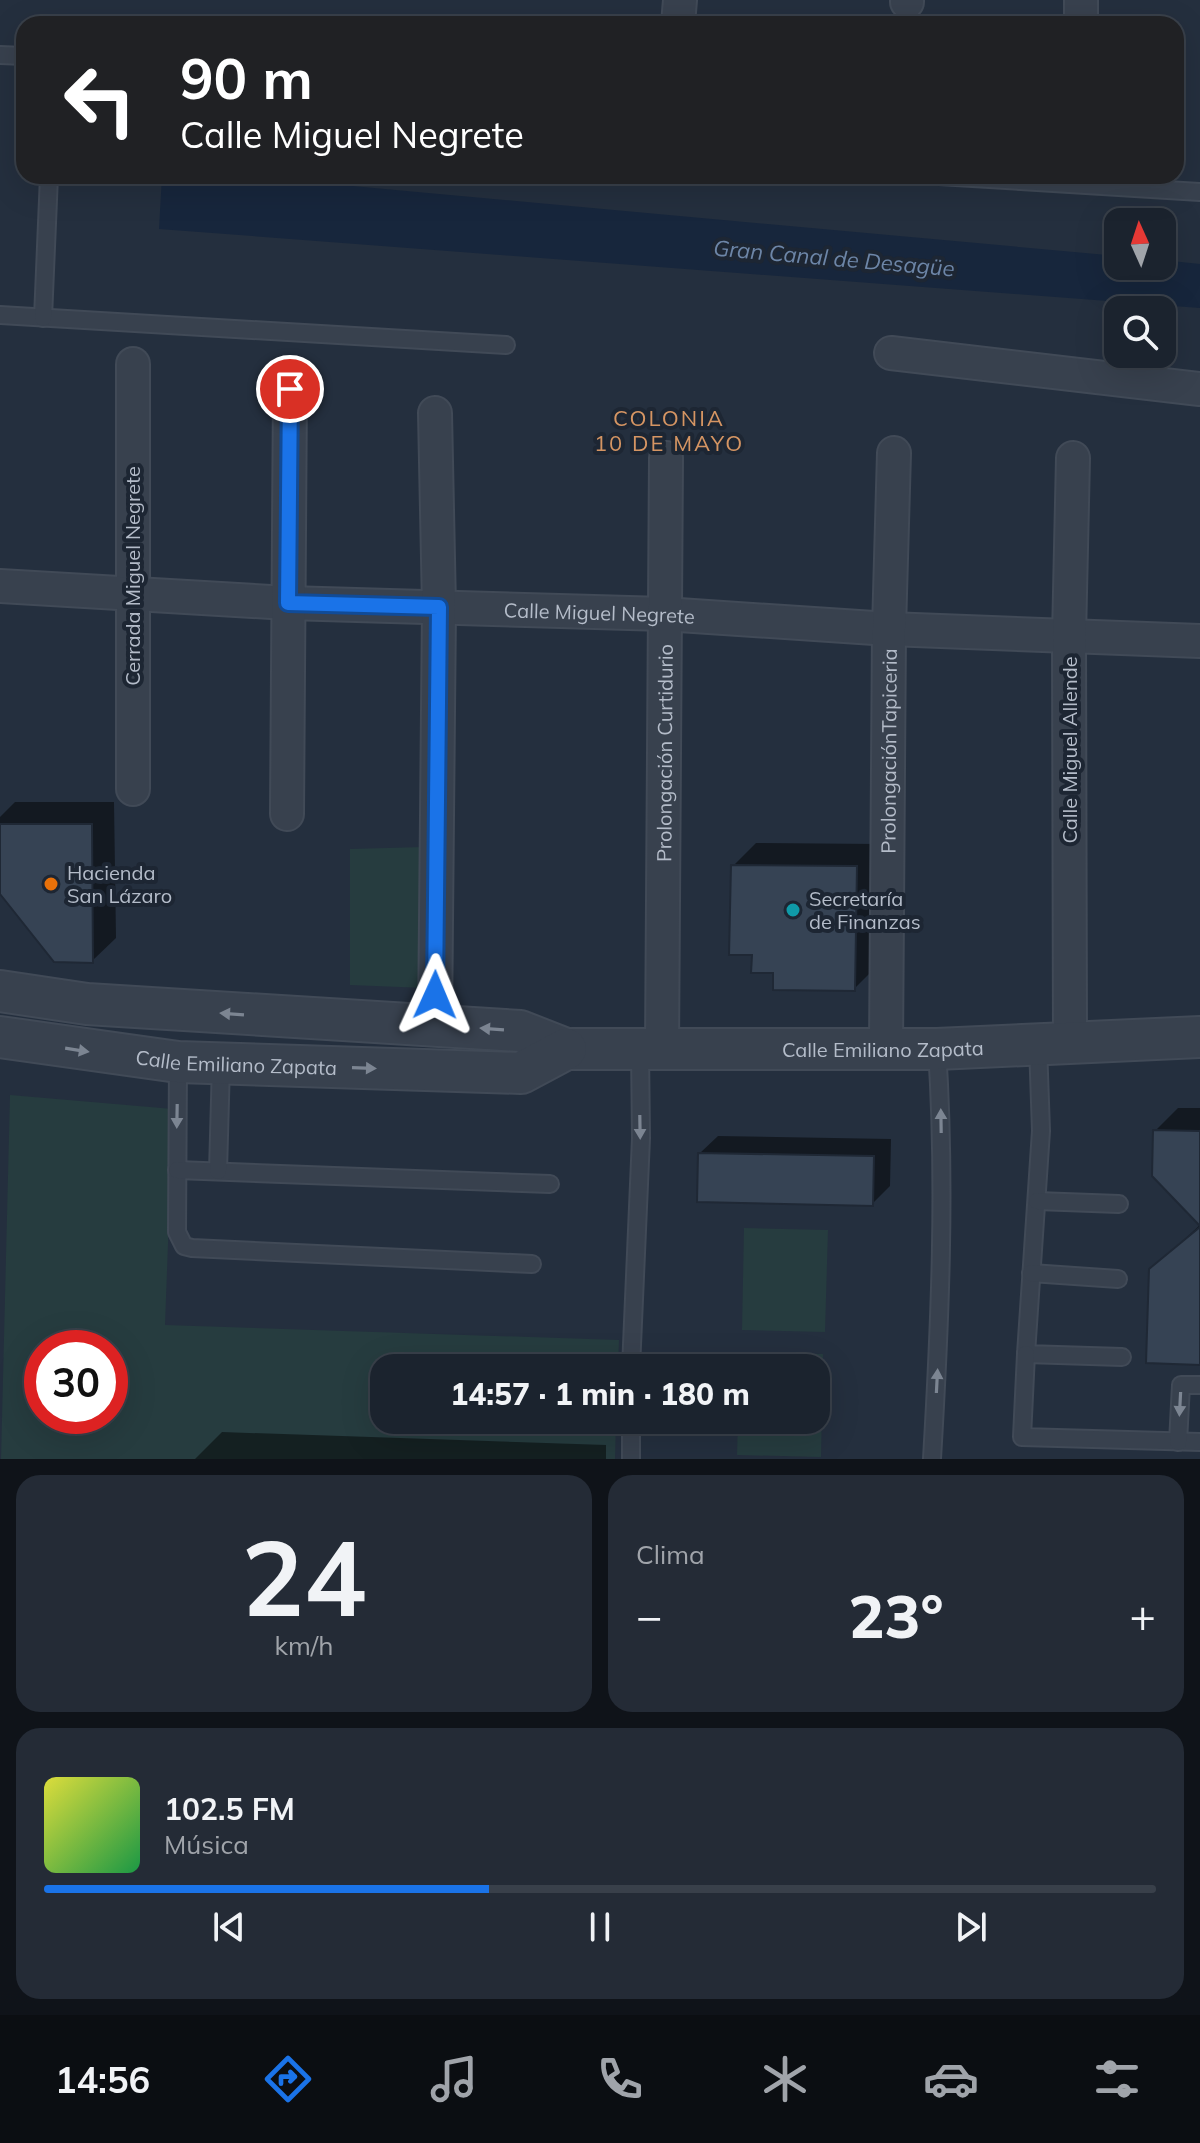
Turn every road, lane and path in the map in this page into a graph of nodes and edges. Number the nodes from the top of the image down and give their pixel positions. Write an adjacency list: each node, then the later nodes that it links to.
1 (49, 184): 5 (lane)
2 (1070, 184): 3 (lane)
3 (1200, 192)
4 (0, 315): 5 (lane)
5 (43, 318): 6 (lane)
6 (506, 345)
7 (891, 353): 10 (street)
8 (133, 364): 16 (street, Cerrada Miguel Negrete)
9 (290, 389): 17 (street)
10 (1200, 389)
11 (435, 413): 18 (street)
12 (894, 453): 20 (street, ProlongaciónTapiceria)
13 (666, 458): 19 (street, Prolongación Curtidurio)
14 (1073, 458): 21 (street, Calle Miguel Allende)
15 (0, 586): 16 (street, Calle Miguel Negrete)
16 (132, 595): 17 (street, Calle Miguel Negrete); 23 (street, Cerrada Miguel Negrete)
17 (288, 603): 18 (street, Calle Miguel Negrete); 24 (street)
18 (439, 607): 19 (street, Calle Miguel Negrete); 26 (street)
19 (664, 614): 20 (street, Calle Miguel Negrete); 31 (street, Prolongación Curtidurio)
20 (889, 629): 21 (street, Calle Miguel Negrete); 32 (street, ProlongaciónTapiceria)
21 (1069, 637): 22 (street, Calle Miguel Negrete); 29 (street, Calle Miguel Allende)
22 (1200, 641)
23 (133, 789)
24 (287, 814)
25 (0, 991): 26 (street, Calle Emiliano Zapata, one-way to 25)
26 (435, 1025): 30 (street, Calle Emiliano Zapata, one-way to 26)
27 (0, 1037): 34 (street, Calle Emiliano Zapata, one-way to 34)
28 (1200, 1037): 29 (street, Calle Emiliano Zapata)
29 (1054, 1044): 33 (street, Calle Emiliano Zapata); 39 (lane)
30 (566, 1049): 31 (street, Calle Emiliano Zapata); 35 (street, Calle Emiliano Zapata, one-way to 30)
31 (651, 1049): 32 (street, Calle Emiliano Zapata); 44 (lane, one-way to 44)
32 (886, 1049): 33 (street, Calle Emiliano Zapata)
33 (937, 1049): 52 (lane, one-way to 33)
34 (178, 1062): 35 (street, Calle Emiliano Zapata); 36 (lane, one-way to 36)
35 (221, 1064): 37 (lane)
36 (177, 1170): 37 (lane); 41 (lane)
37 (218, 1171): 38 (lane)
38 (550, 1184)
39 (1037, 1201): 40 (lane); 42 (lane)
40 (1119, 1204)
41 (532, 1264)
42 (1031, 1273): 43 (lane); 45 (lane)
43 (1118, 1279)
44 (632, 1354)
45 (1026, 1354): 46 (lane); 49 (lane)
46 (1122, 1357)
47 (1200, 1385): 49 (lane, one-way to 49)
48 (631, 1434): 51 (lane)
49 (1178, 1442): 50 (lane)
50 (1200, 1442)
51 (631, 1459)
52 (932, 1459)

